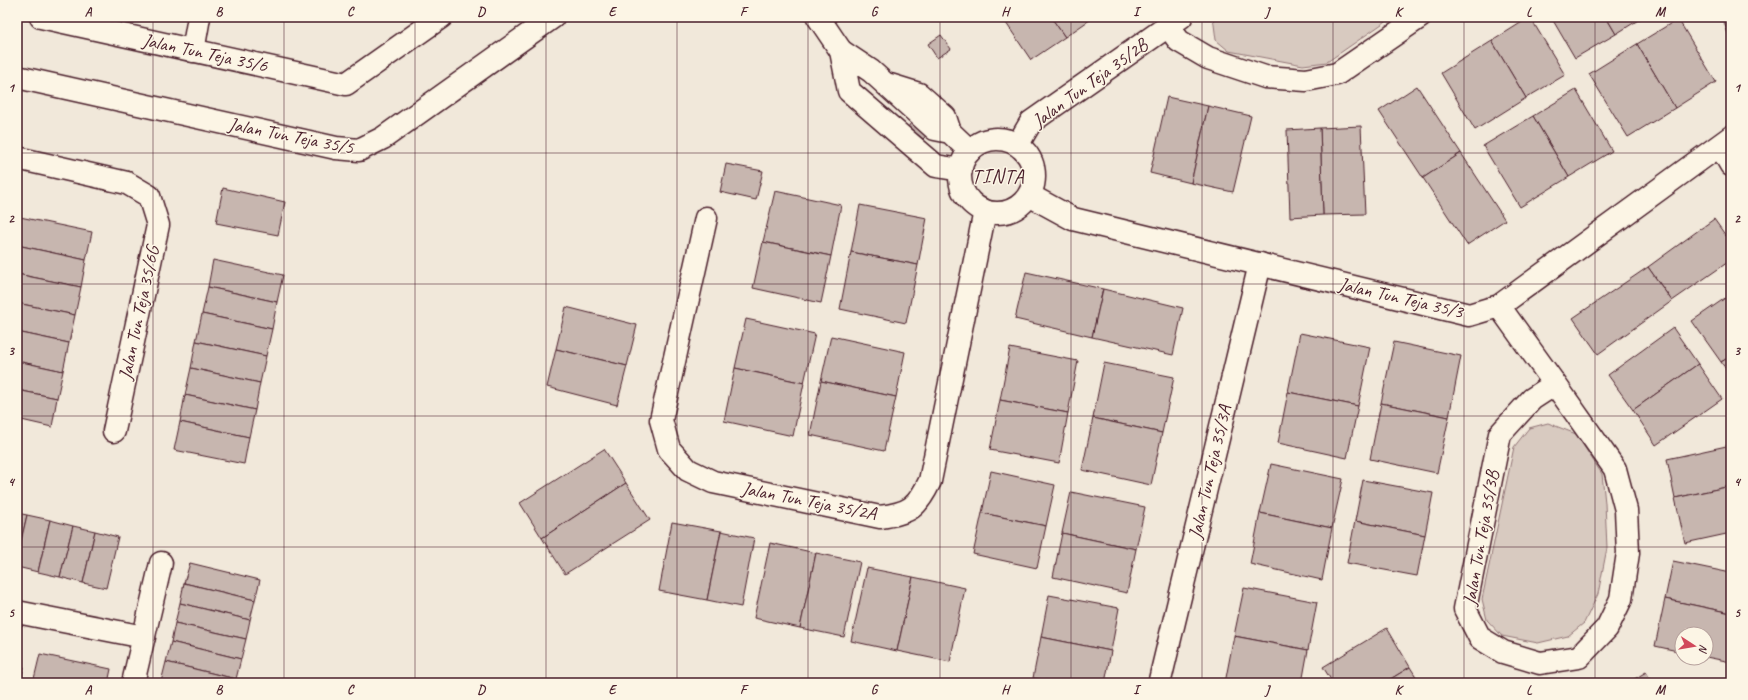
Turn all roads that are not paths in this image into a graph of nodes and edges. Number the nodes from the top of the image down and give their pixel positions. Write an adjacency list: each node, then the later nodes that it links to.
1 (41, 17): 8 (street, Jalan Tun Teja 35/6)
2 (199, 17): 8 (street)
3 (442, 17): 8 (street, Jalan Tun Teja 35/6)
4 (553, 17): 10 (street, Jalan Tun Teja 35/5)
5 (818, 17): 9 (street)
6 (1420, 17): 7 (street, Jalan Tun Teja 35/2B)
7 (1175, 22): 12 (street, Jalan Tun Teja 35/2B)
8 (193, 50)
9 (841, 51): 14 (street); 14 (street)
10 (17, 77)
11 (1725, 142): 15 (street); 20 (street, Jalan Tun Teja 35/3)
12 (1018, 144): 14 (street); 16 (street)
13 (17, 158): 22 (street, Jalan Tun Teja 35/6G)
14 (966, 160): 17 (street)
15 (1731, 165)
16 (1029, 195): 17 (street); 19 (street, Jalan Tun Teja 35/3)
17 (985, 211): 18 (street, Jalan Tun Teja 35/2A)
18 (706, 218)
19 (1260, 264): 20 (street, Jalan Tun Teja 35/3); 26 (street, Jalan Tun Teja 35/3A)
20 (1499, 306): 21 (street, Jalan Tun Teja 35/3B)
21 (1555, 384): 21 (street, Jalan Tun Teja 35/3B)
22 (114, 431)
23 (161, 563): 25 (street)
24 (17, 612): 25 (street)
25 (144, 637): 27 (street)
26 (1160, 680)
27 (133, 683)

